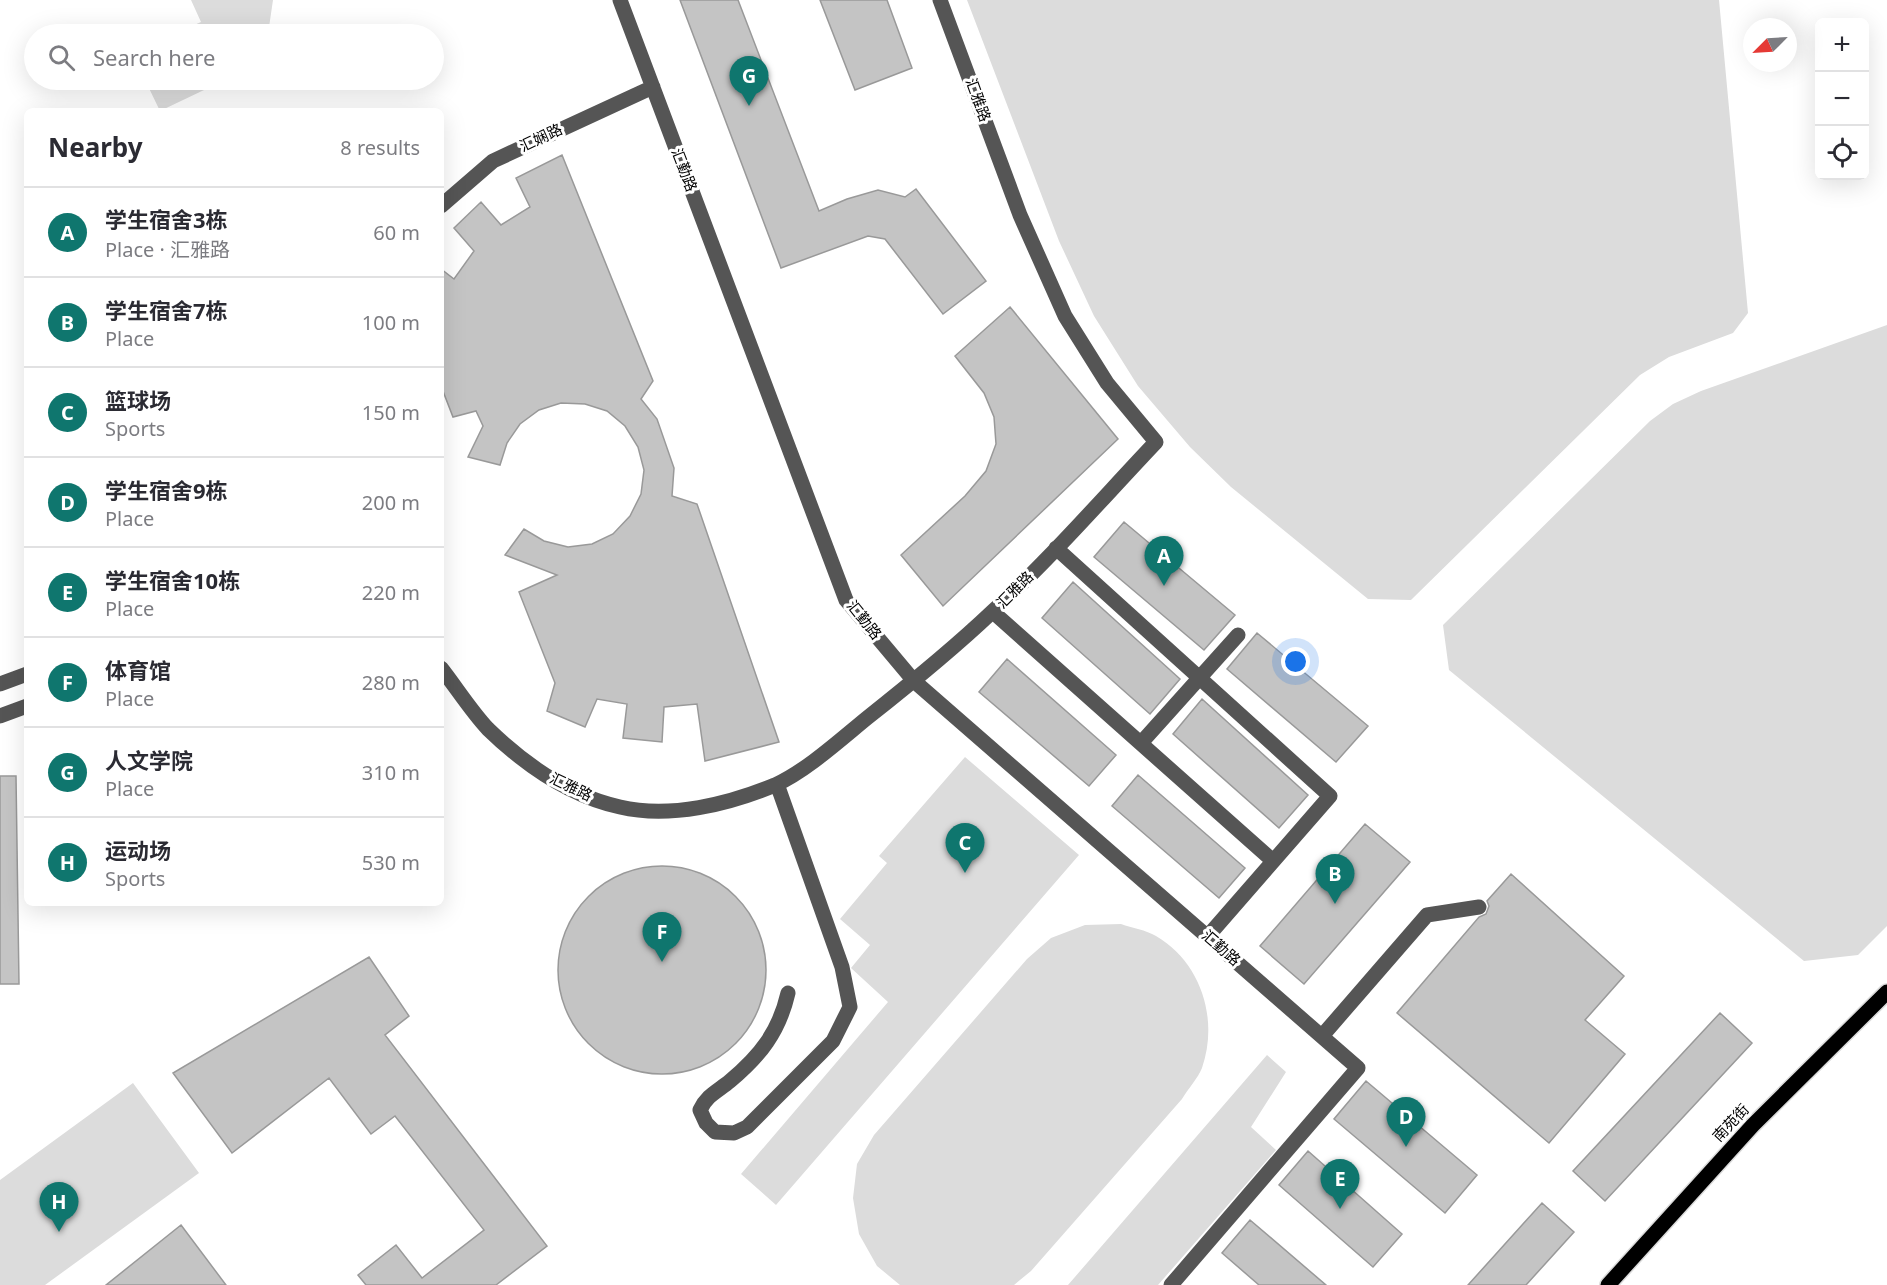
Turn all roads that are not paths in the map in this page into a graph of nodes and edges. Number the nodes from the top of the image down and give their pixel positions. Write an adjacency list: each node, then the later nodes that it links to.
1 (620, 0): 3 (street, 汇勤路)
2 (940, 0): 5 (street, 汇雅路)
3 (652, 87): 4 (street, 汇娴路); 11 (street, 汇勤路)
4 (444, 203)
5 (1056, 548): 6 (street, 汇雅路); 10 (street)
6 (993, 612): 11 (street, 汇雅路); 15 (street)
7 (1238, 635): 10 (street)
8 (444, 672): 16 (street, 汇雅路)
9 (24, 675): 12 (street)
10 (1199, 679): 15 (street); 17 (street)
11 (914, 681): 16 (street, 汇雅路); 19 (street, 汇勤路)
12 (0, 684)
13 (24, 707): 14 (street)
14 (0, 716)
15 (1141, 743): 17 (street)
16 (777, 784): 21 (street)
17 (1273, 861): 19 (street)
18 (1479, 907): 22 (street)
19 (1208, 936): 22 (street, 汇勤路)
20 (1887, 992): 24 (main road, 南苑街)
21 (788, 993)
22 (1322, 1036): 23 (street, 汇勤路)
23 (1171, 1285)
24 (1608, 1285)

